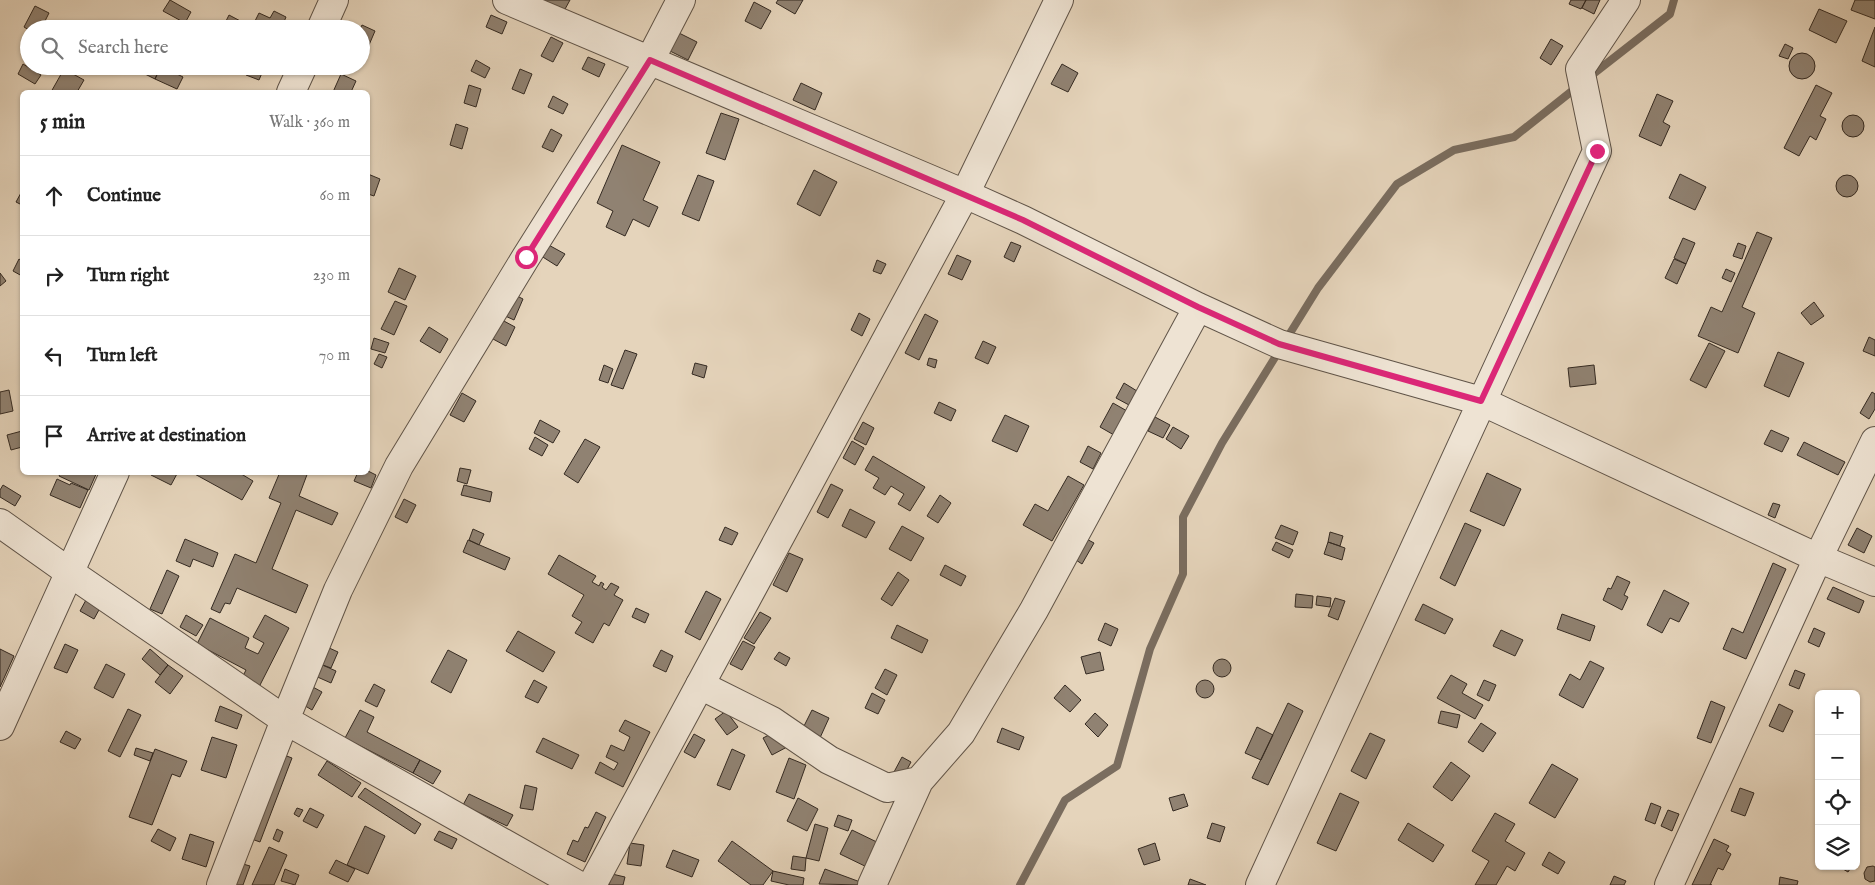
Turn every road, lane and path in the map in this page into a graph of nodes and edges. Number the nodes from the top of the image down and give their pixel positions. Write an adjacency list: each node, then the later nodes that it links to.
1 (334, 0): 6 (street)
2 (507, 0): 7 (street)
3 (681, 0): 7 (street)
4 (1626, 0): 12 (street)
5 (1053, 7): 10 (street)
6 (325, 20)
7 (650, 60): 10 (street); 20 (street)
8 (299, 75): 9 (street)
9 (292, 90)
10 (965, 194): 11 (street); 19 (street)
11 (1198, 307): 12 (street); 22 (street)
12 (1481, 401): 16 (street); 27 (street)
13 (1875, 441): 16 (street)
14 (114, 475): 17 (street)
15 (0, 523): 17 (street)
16 (1818, 558): 18 (street); 28 (street)
17 (69, 572): 20 (street); 21 (street)
18 (1875, 582)
19 (700, 685): 22 (street); 25 (street)
20 (285, 720): 23 (street); 24 (street)
21 (0, 726)
22 (919, 781): 26 (street)
23 (221, 885)
24 (578, 885)
25 (592, 885)
26 (872, 885)
27 (1260, 885)
28 (1669, 885)

